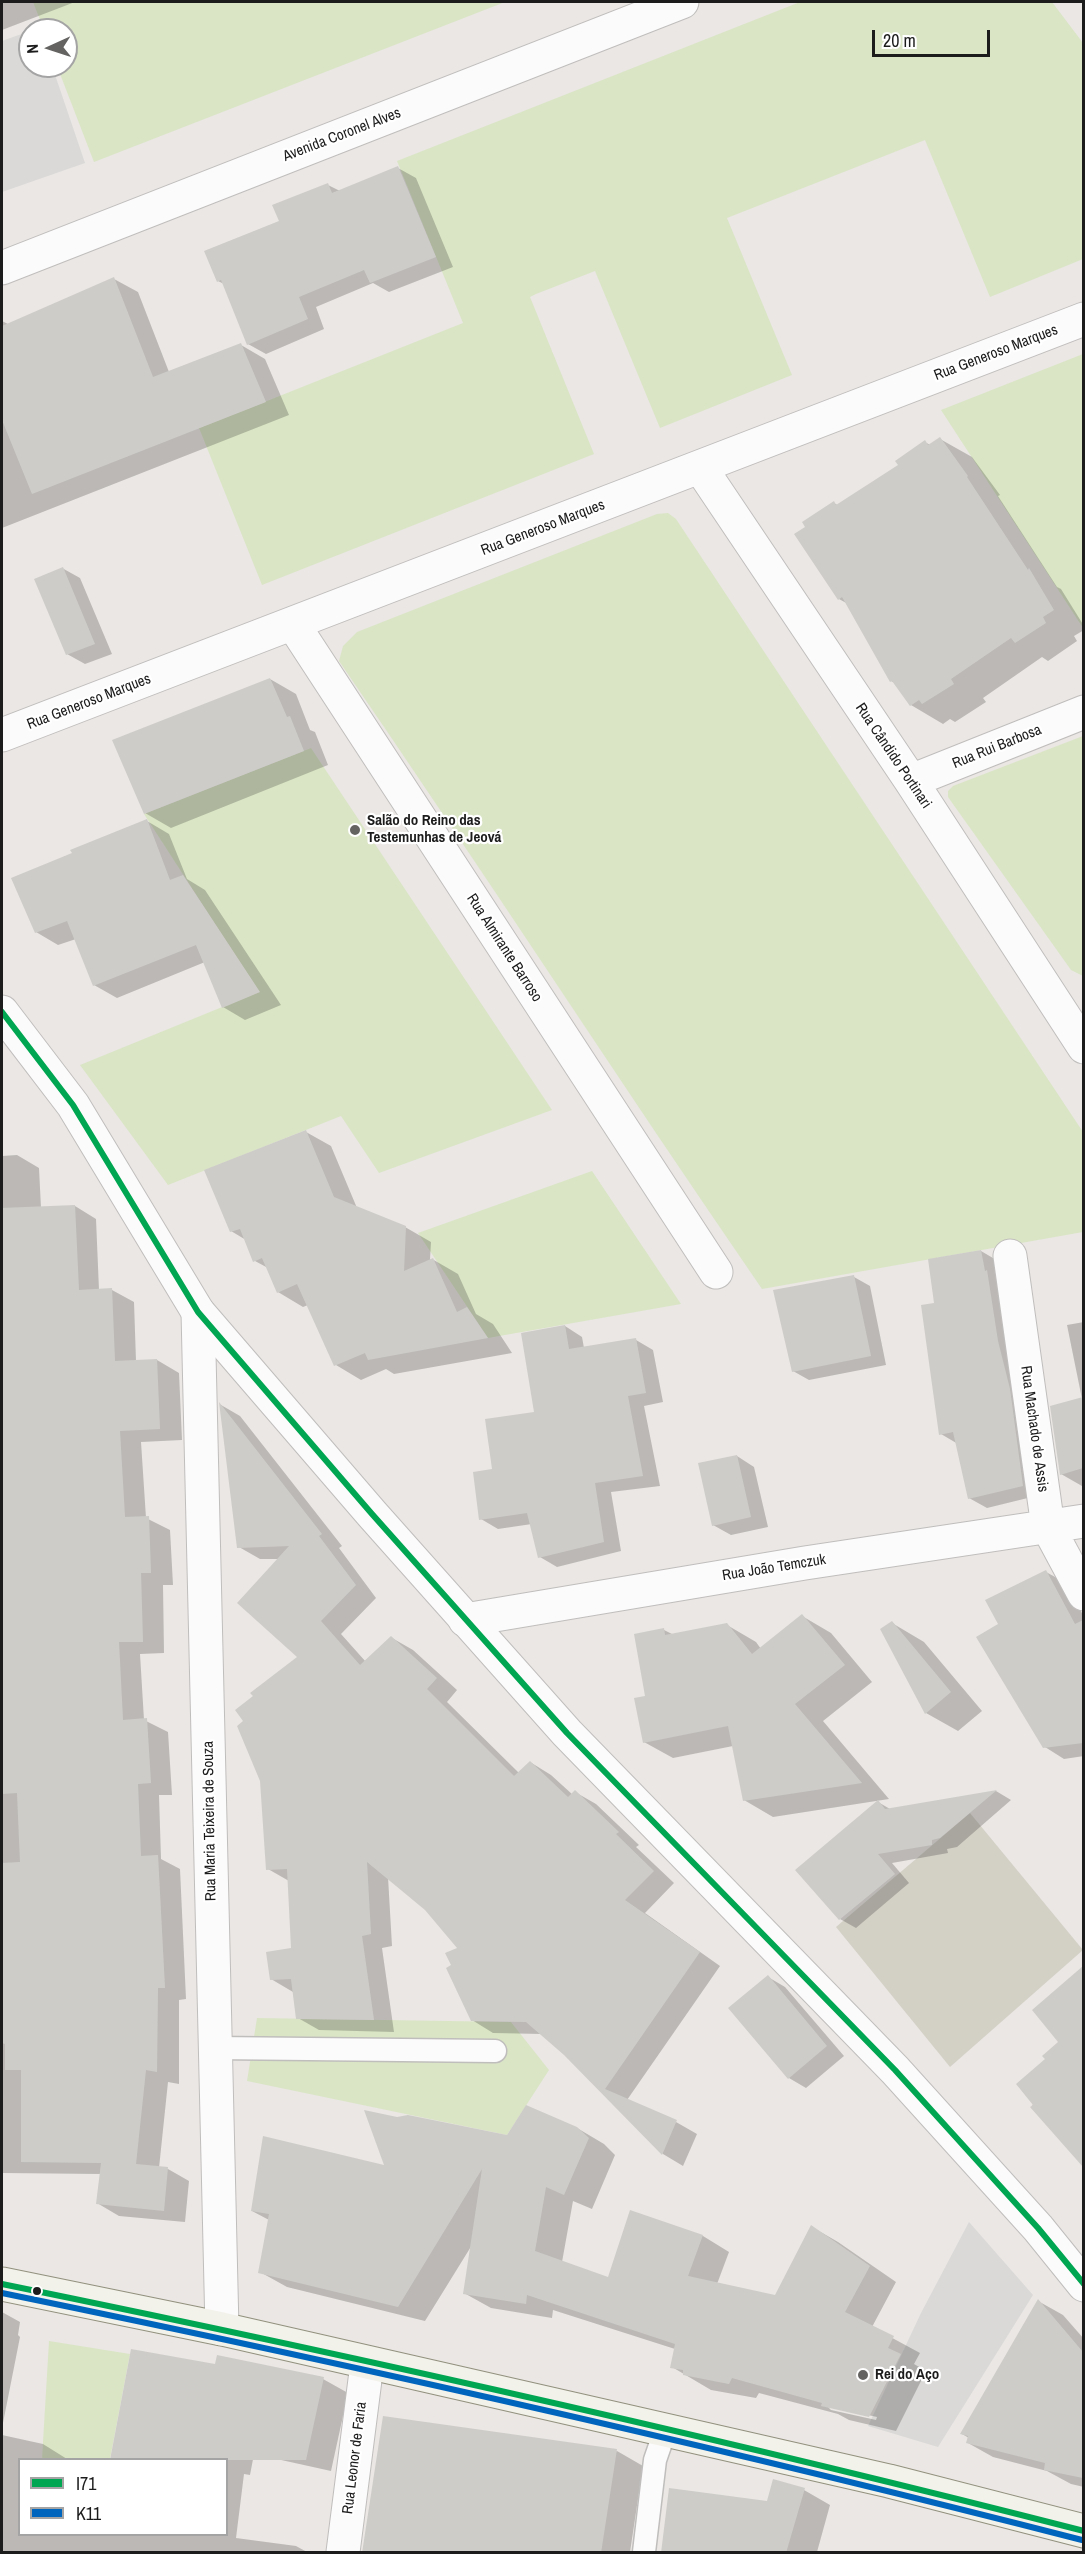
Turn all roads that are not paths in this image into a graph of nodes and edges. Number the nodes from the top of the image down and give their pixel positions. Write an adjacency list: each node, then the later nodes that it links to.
1 (682, 2): 2 (street, Avenida Coronel Alves)
2 (2, 268)
3 (1083, 319): 4 (street, Rua Generoso Marques)
4 (700, 467): 5 (street, Rua Generoso Marques); 8 (street, Rua Cândido Portinari)
5 (293, 624): 7 (street, Rua Generoso Marques); 12 (street, Rua Almirante Barroso)
6 (1083, 712): 8 (street, Rua Rui Barbosa)
7 (2, 735)
8 (911, 781): 10 (street, Rua Cândido Portinari)
9 (2, 1012): 13 (street)
10 (1079, 1033)
11 (1010, 1256): 15 (street, Rua Machado de Assis)
12 (716, 1272)
13 (198, 1312): 17 (street); 18 (street, Rua Maria Teixeira de Souza)
14 (1083, 1521): 15 (street, Rua João Temczuk)
15 (1048, 1527): 16 (street, Rua Machado de Assis); 17 (street, Rua João Temczuk)
16 (1083, 1594)
17 (465, 1620): 21 (street)
18 (215, 2048): 19 (lane); 22 (street, Rua Maria Teixeira de Souza)
19 (495, 2051)
20 (2, 2284): 22 (main road)
21 (1083, 2285)
22 (222, 2329): 23 (main road)
23 (367, 2364): 24 (main road); 26 (street, Rua Leonor de Faria)
24 (665, 2431): 25 (main road); 27 (lane)
25 (1083, 2531)
26 (343, 2553)
27 (644, 2553)

